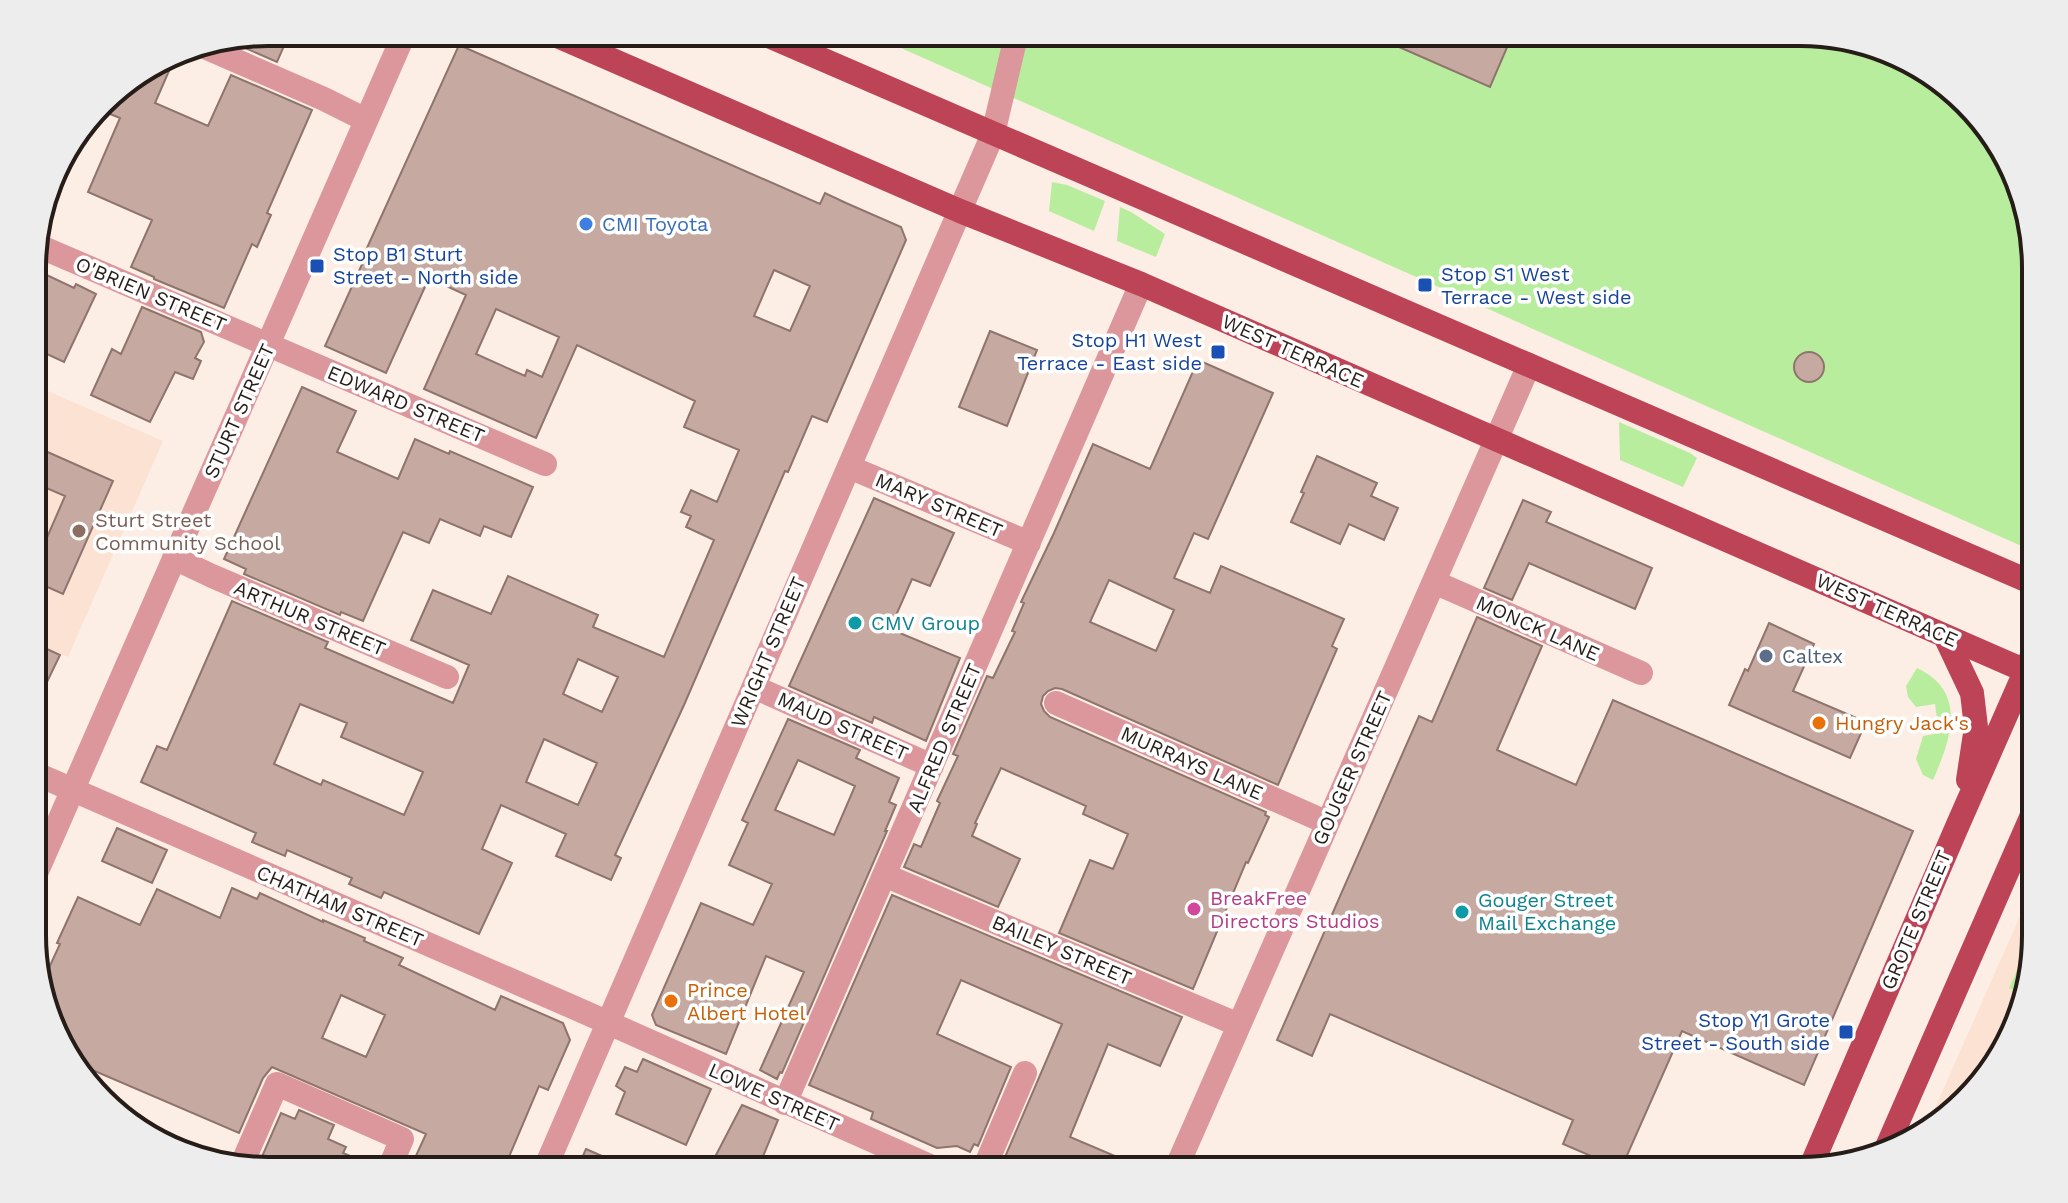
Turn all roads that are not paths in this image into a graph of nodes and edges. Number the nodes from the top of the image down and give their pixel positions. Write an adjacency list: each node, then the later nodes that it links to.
1 (399, 46): 6 (street, STURT STREET)
2 (580, 46): 8 (main road, WEST TERRACE)
3 (791, 46): 7 (main road)
4 (1014, 46): 7 (street, WRIGHT STREET)
5 (217, 52): 6 (street)
6 (366, 120): 11 (street, STURT STREET)
7 (993, 134): 8 (street, WRIGHT STREET); 12 (main road)
8 (960, 211): 10 (main road, WEST TERRACE); 15 (street, WRIGHT STREET)
9 (47, 250): 11 (street, O'BRIEN STREET)
10 (1141, 284): 13 (main road, WEST TERRACE); 16 (street, ALFRED STREET)
11 (268, 344): 14 (street, EDWARD STREET); 17 (street, STURT STREET)
12 (1529, 365): 13 (street, GOUGER STREET); 18 (main road)
13 (1497, 439): 19 (street, GOUGER STREET); 20 (main road, WEST TERRACE)
14 (545, 464)
15 (849, 467): 16 (street, MARY STREET); 25 (street, WRIGHT STREET)
16 (1029, 543): 27 (street, ALFRED STREET)
17 (174, 558): 23 (street, ARTHUR STREET); 29 (street, STURT STREET)
18 (2022, 578)
19 (1434, 582): 22 (street, MONCK LANE); 31 (street, GOUGER STREET)
20 (1945, 636): 21 (main road, WEST TERRACE); 30 (main road)
21 (2022, 662)
22 (1641, 673)
23 (447, 677)
24 (2022, 686): 30 (main road, GROTE STREET)
25 (754, 687): 27 (street, MAUD STREET); 35 (street, WRIGHT STREET)
26 (1056, 703): 31 (street, MURRAYS LANE)
27 (932, 766): 34 (street, ALFRED STREET)
28 (46, 778): 29 (street, CHATHAM STREET)
29 (72, 790): 33 (street, STURT STREET); 35 (street, CHATHAM STREET)
30 (1962, 814): 46 (main road, GROTE STREET)
31 (1328, 823): 36 (street, GOUGER STREET)
32 (2022, 838): 39 (main road)
33 (46, 850)
34 (884, 875): 36 (street, BAILEY STREET); 38 (street, ALFRED STREET)
35 (608, 1023): 38 (street, LOWE STREET); 42 (street, WRIGHT STREET)
36 (1239, 1025): 45 (street, GOUGER STREET)
37 (1025, 1073): 44 (street)
38 (785, 1103): 43 (street, LOWE STREET)
39 (1891, 1137)
40 (246, 1155): 41 (street)
41 (394, 1157)
42 (550, 1157)
43 (909, 1157)
44 (989, 1157)
45 (1181, 1157)
46 (1815, 1157)

